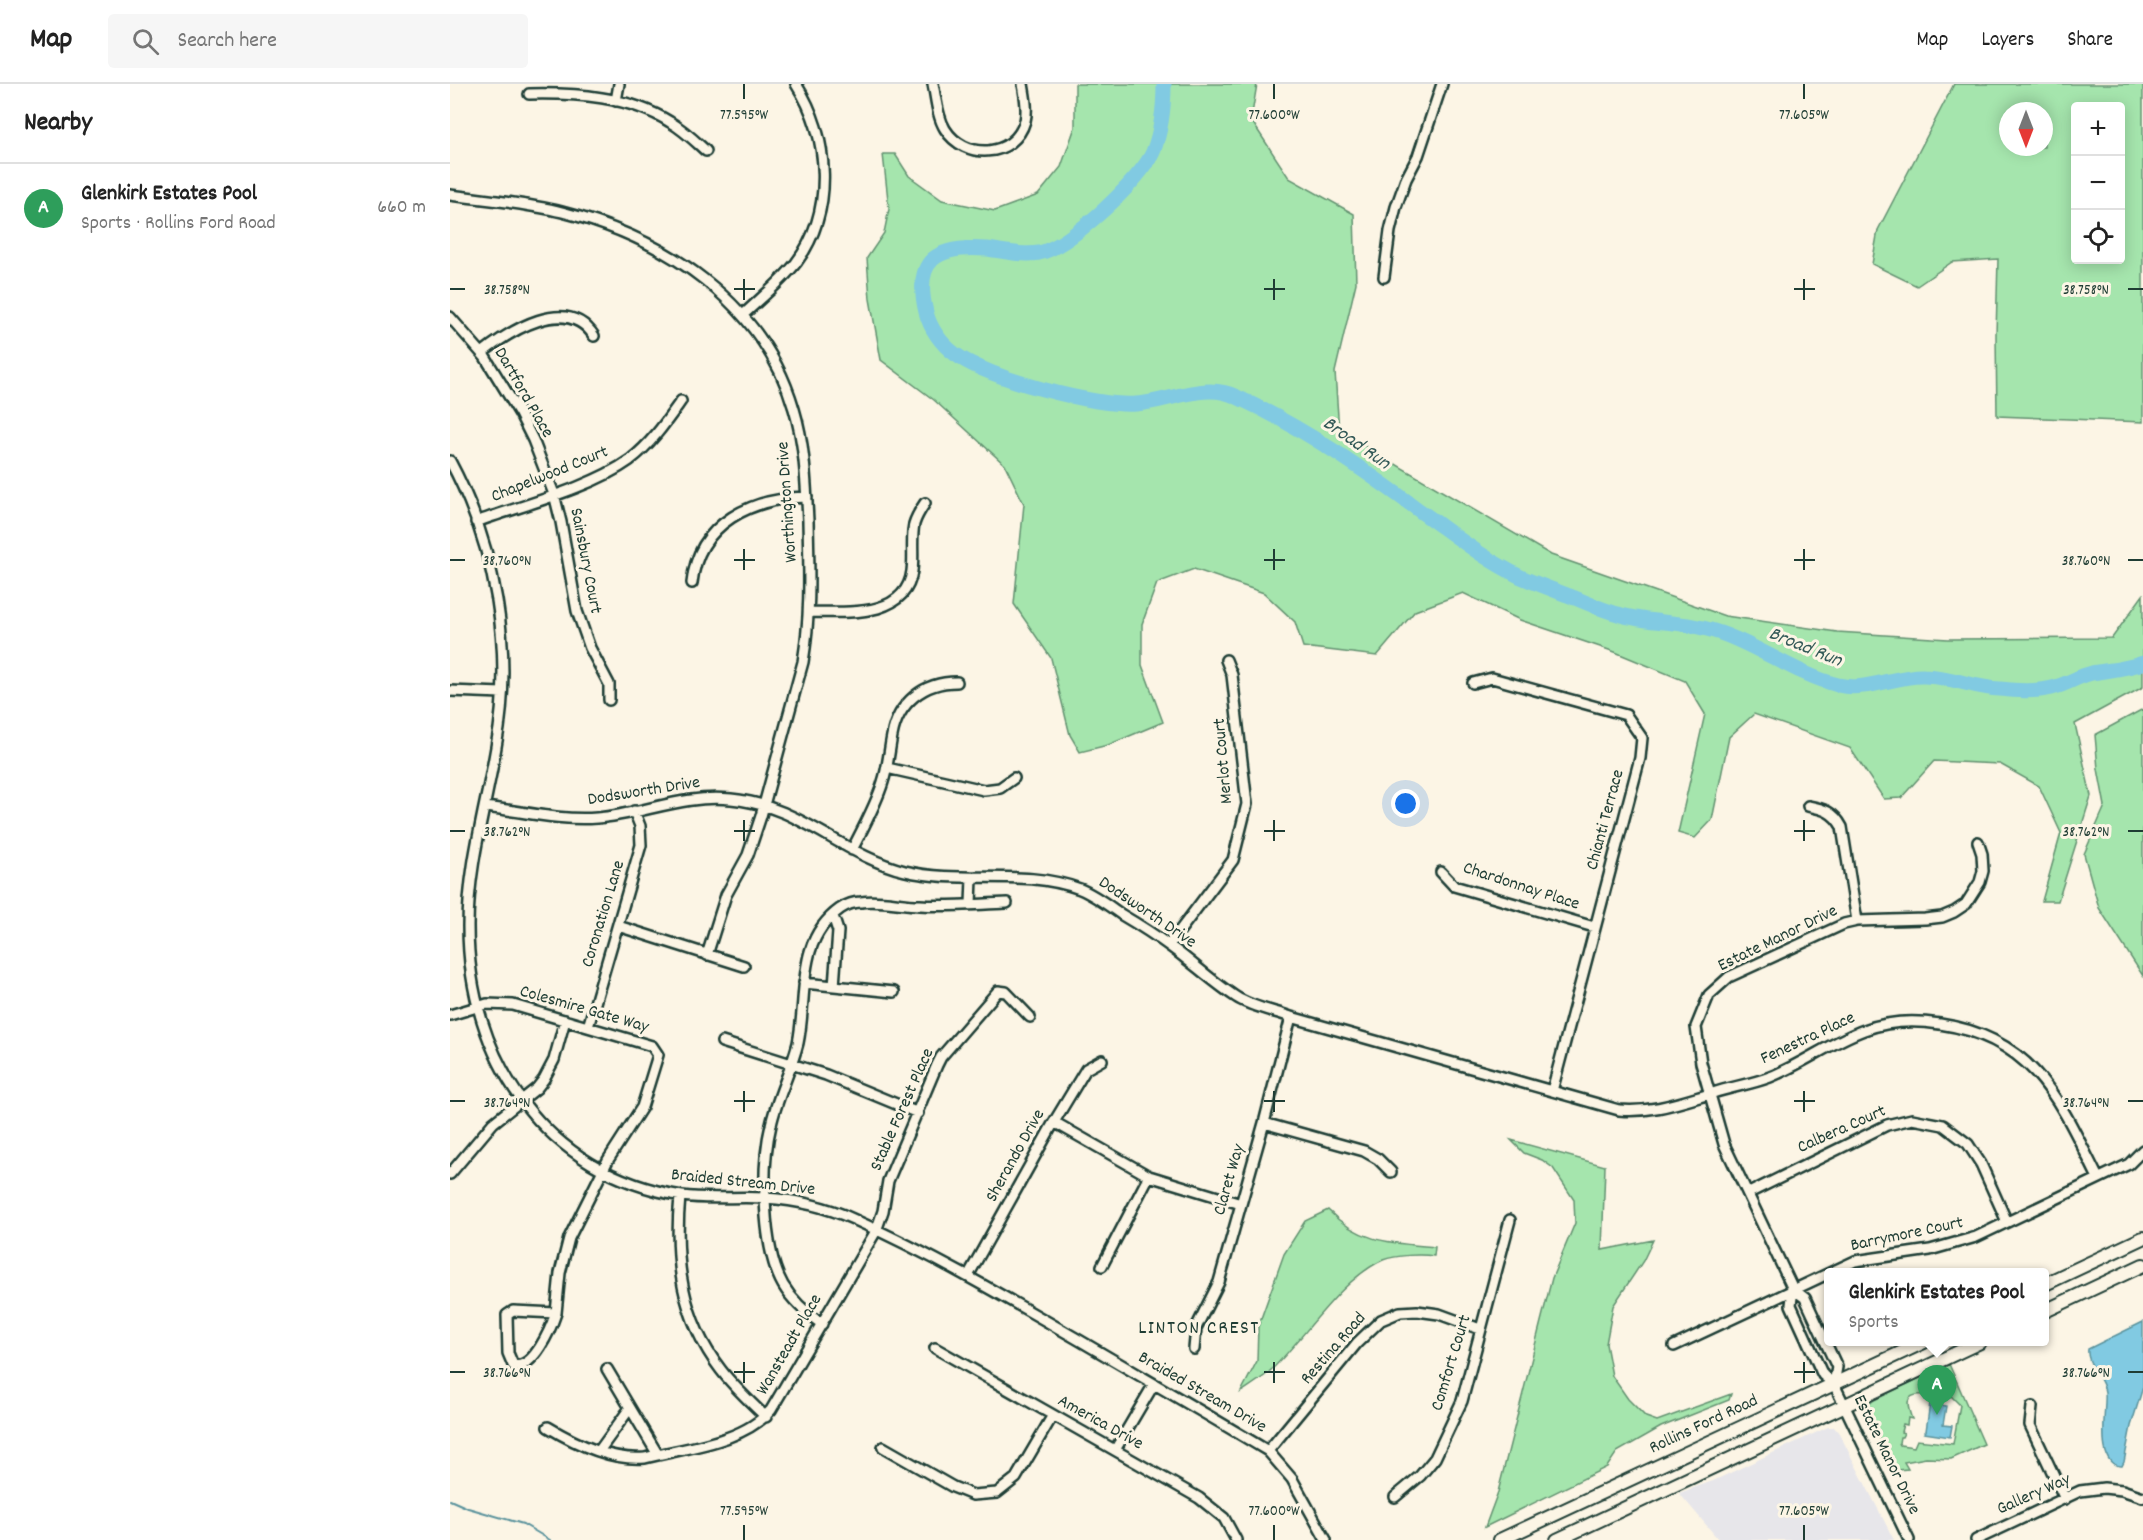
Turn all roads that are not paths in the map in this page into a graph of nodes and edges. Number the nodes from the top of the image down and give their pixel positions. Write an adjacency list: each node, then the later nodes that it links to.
1 (619, 84): 7 (street)
2 (796, 84): 11 (street)
3 (933, 84): 4 (street)
4 (1023, 84)
5 (1442, 84): 10 (street)
6 (529, 94): 7 (street)
7 (616, 101): 8 (street)
8 (706, 152)
9 (450, 195): 11 (street, Worthington Drive)
10 (1384, 277)
11 (743, 315): 18 (street, Worthington Drive)
12 (450, 317): 14 (street, Dartford Place)
13 (594, 336): 14 (street)
14 (482, 353): 17 (street, Dartford Place)
15 (681, 401): 17 (street, Chapelwood Court)
16 (450, 462): 20 (street, Braided Stream Drive)
17 (554, 494): 20 (street, Chapelwood Court); 28 (street, Sainsbury Court)
18 (807, 497): 21 (street); 22 (street, Worthington Drive)
19 (925, 503): 22 (street)
20 (476, 522): 27 (street, Braided Stream Drive)
21 (692, 583)
22 (809, 612): 31 (street, Worthington Drive)
23 (1226, 660): 45 (street, Merlot Court)
24 (957, 682): 29 (street)
25 (1473, 682): 44 (street, Chianti Terrace)
26 (450, 691): 27 (street)
27 (502, 693): 33 (street, Braided Stream Drive)
28 (609, 700)
29 (887, 768): 30 (street); 36 (street)
30 (1014, 778)
31 (764, 805): 34 (street, Dodsworth Drive); 36 (street, Dodsworth Drive); 46 (street, Worthington Drive)
32 (1808, 806): 42 (street)
33 (485, 807): 34 (street, Dodsworth Drive); 51 (street, Braided Stream Drive)
34 (634, 811): 43 (street, Coronation Lane)
35 (1978, 842): 42 (street, Estate Manor Drive)
36 (852, 850): 38 (street, Dodsworth Drive)
37 (1441, 872): 44 (street, Chardonnay Place)
38 (972, 878): 40 (street); 45 (street, Dodsworth Drive)
39 (1007, 903): 40 (street)
40 (971, 904): 41 (street)
41 (833, 916): 48 (street); 49 (street)
42 (1857, 921): 61 (street, Estate Manor Drive)
43 (618, 926): 46 (street); 56 (street, Coronation Lane)
44 (1594, 927): 60 (street, Chianti Terrace)
45 (1169, 945): 54 (street, Dodsworth Drive)
46 (707, 955): 47 (street)
47 (744, 966)
48 (804, 983): 49 (street); 59 (street)
49 (834, 986): 50 (street)
50 (894, 992)
51 (477, 1006): 52 (street, Colesmire Gate Way); 55 (street, Colesmire Gate Way); 62 (street, Braided Stream Drive)
52 (450, 1015)
53 (1030, 1017): 63 (street, Stable Forest Place)
54 (1291, 1017): 60 (street, Dodsworth Drive); 65 (street, Claret Way)
55 (566, 1020): 56 (street, Colesmire Gate Way); 62 (street)
56 (588, 1027): 67 (street, Colesmire Gate Way)
57 (722, 1042): 59 (street)
58 (1102, 1060): 64 (street, Sherando Drive)
59 (792, 1063): 63 (street); 74 (street)
60 (1552, 1091): 61 (street, Dodsworth Drive)
61 (1710, 1094): 71 (street, Fenestra Place); 72 (street, Estate Manor Drive)
62 (521, 1099): 67 (street, Braided Stream Drive); 69 (street)
63 (918, 1113): 78 (street, Stable Forest Place)
64 (1054, 1122): 70 (street); 84 (street, Sherando Drive)
65 (1264, 1123): 68 (street); 75 (street, Claret Way)
66 (2143, 1150): 71 (street, Barrymore Court)
67 (603, 1169): 73 (street, Braided Stream Drive); 88 (street)
68 (1391, 1172)
69 (450, 1174)
70 (1149, 1176): 75 (street); 81 (street)
71 (2098, 1178): 77 (street, Barrymore Court)
72 (1749, 1193): 77 (street, Calbera Court); 86 (street, Estate Manor Drive)
73 (680, 1196): 74 (street, Braided Stream Drive); 105 (street)
74 (766, 1198): 78 (street, Braided Stream Drive); 89 (street)
75 (1240, 1204): 97 (street, Claret Way)
76 (1510, 1220): 90 (street, Comfort Court)
77 (2007, 1222): 82 (street, Barrymore Court)
78 (876, 1231): 84 (street, Braided Stream Drive); 89 (street, Wansteadt Place)
79 (2143, 1238): 85 (main road)
80 (2143, 1265): 87 (main road)
81 (1102, 1266)
82 (1840, 1268)
83 (1824, 1275): 86 (street, Barrymore Court)
84 (968, 1276): 99 (street, Braided Stream Drive)
85 (2049, 1282)
86 (1793, 1289): 91 (street, Estate Manor Drive); 92 (street, Barrymore Court); 100 (street, Estate Manor Drive)
87 (2049, 1309)
88 (556, 1313): 88 (street)
89 (822, 1324): 105 (street, Wansteadt Place)
90 (1480, 1329): 110 (street, Restina Road); 112 (street, Comfort Court)
91 (1824, 1339)
92 (1674, 1346)
93 (1827, 1346): 100 (street, Estate Manor Drive)
94 (1914, 1346): 100 (main road, Rollins Ford Road)
95 (1970, 1346): 101 (main road)
96 (935, 1348): 104 (street, America Drive)
97 (1194, 1349)
98 (607, 1368): 103 (street)
99 (1154, 1384): 108 (street); 110 (street, Braided Stream Drive)
100 (1834, 1384): 101 (street, Estate Manor Drive); 117 (main road, Rollins Ford Road)
101 (1844, 1406): 118 (main road); 119 (street, Estate Manor Drive)
102 (2032, 1407): 114 (street)
103 (630, 1408): 109 (street); 111 (street)
104 (1053, 1415): 107 (street); 108 (street, America Drive)
105 (766, 1417): 111 (street, Wansteadt Place)
106 (548, 1427): 109 (street, Wansteadt Place)
107 (883, 1448)
108 (1115, 1450): 115 (street, America Drive)
109 (599, 1451): 111 (street, Wansteadt Place)
110 (1268, 1451): 116 (street, Braided Stream Drive)
111 (658, 1455)
112 (1395, 1497)
113 (2143, 1497): 114 (street, Gallery Way)
114 (2065, 1499): 120 (street, Gallery Way)
115 (1236, 1540)
116 (1326, 1540)
117 (1500, 1540)
118 (1557, 1540)
119 (1909, 1540)
120 (1976, 1540)

